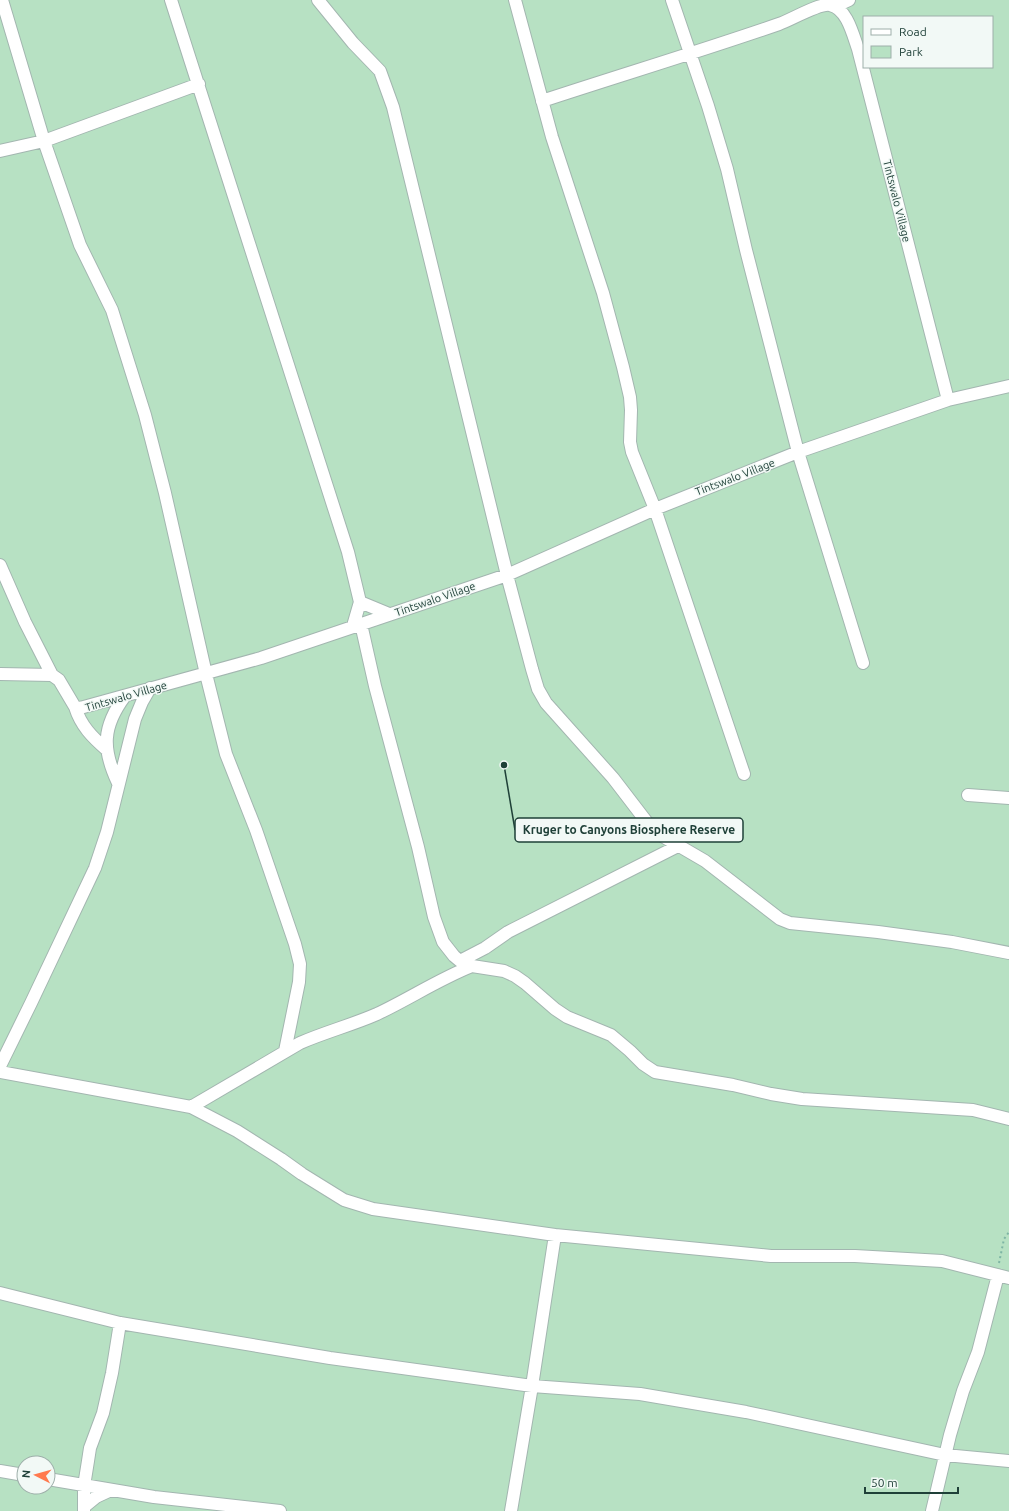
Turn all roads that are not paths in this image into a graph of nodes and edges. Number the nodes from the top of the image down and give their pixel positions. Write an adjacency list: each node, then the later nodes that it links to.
1 (2, 0): 11 (street)
2 (171, 0): 9 (street)
3 (318, 0): 18 (street)
4 (515, 0): 10 (street)
5 (672, 0): 8 (street)
6 (849, 0): 7 (street)
7 (836, 6): 8 (street); 14 (street, Tintswalo Village)
8 (690, 53): 10 (street); 15 (street)
9 (199, 84): 11 (street); 19 (street)
10 (542, 101): 16 (street)
11 (44, 141): 12 (street); 24 (street)
12 (0, 151)
13 (1009, 386): 14 (street)
14 (948, 400): 15 (street, Tintswalo Village)
15 (798, 452): 16 (street, Tintswalo Village); 22 (street)
16 (655, 508): 18 (street, Tintswalo Village); 30 (street)
17 (0, 565): 25 (street, Tintswalo Village)
18 (507, 575): 20 (street, Tintswalo Village); 34 (street)
19 (360, 602): 20 (street); 21 (street)
20 (389, 614): 21 (street, Tintswalo Village)
21 (357, 625): 24 (street, Tintswalo Village); 36 (street)
22 (863, 663)
23 (0, 674): 25 (street)
24 (206, 674): 26 (street, Tintswalo Village); 38 (street)
25 (52, 675): 28 (street, Tintswalo Village)
26 (150, 688): 27 (street, Tintswalo Village); 31 (street)
27 (125, 696): 28 (street, Tintswalo Village); 29 (street)
28 (75, 707): 29 (street)
29 (107, 750): 31 (street)
30 (744, 774)
31 (118, 783): 39 (street)
32 (968, 795): 33 (street)
33 (1009, 798)
34 (678, 846): 35 (street); 36 (street)
35 (1009, 953)
36 (460, 961): 37 (street)
37 (472, 966): 38 (street); 42 (street)
38 (285, 1051): 41 (street)
39 (0, 1066)
40 (0, 1072): 41 (street)
41 (191, 1107): 43 (street)
42 (1009, 1119)
43 (555, 1235): 44 (street); 47 (street)
44 (1004, 1276): 48 (street)
45 (0, 1293): 46 (street)
46 (120, 1323): 47 (street); 53 (street)
47 (532, 1386): 48 (street); 57 (street)
48 (945, 1455): 49 (street); 58 (street)
49 (1009, 1461)
50 (0, 1471): 51 (street)
51 (16, 1474)
52 (56, 1481): 53 (street)
53 (84, 1486): 54 (street); 55 (street)
54 (111, 1490): 55 (street); 56 (street)
55 (84, 1509)
56 (280, 1511)
57 (511, 1511)
58 (932, 1511)

